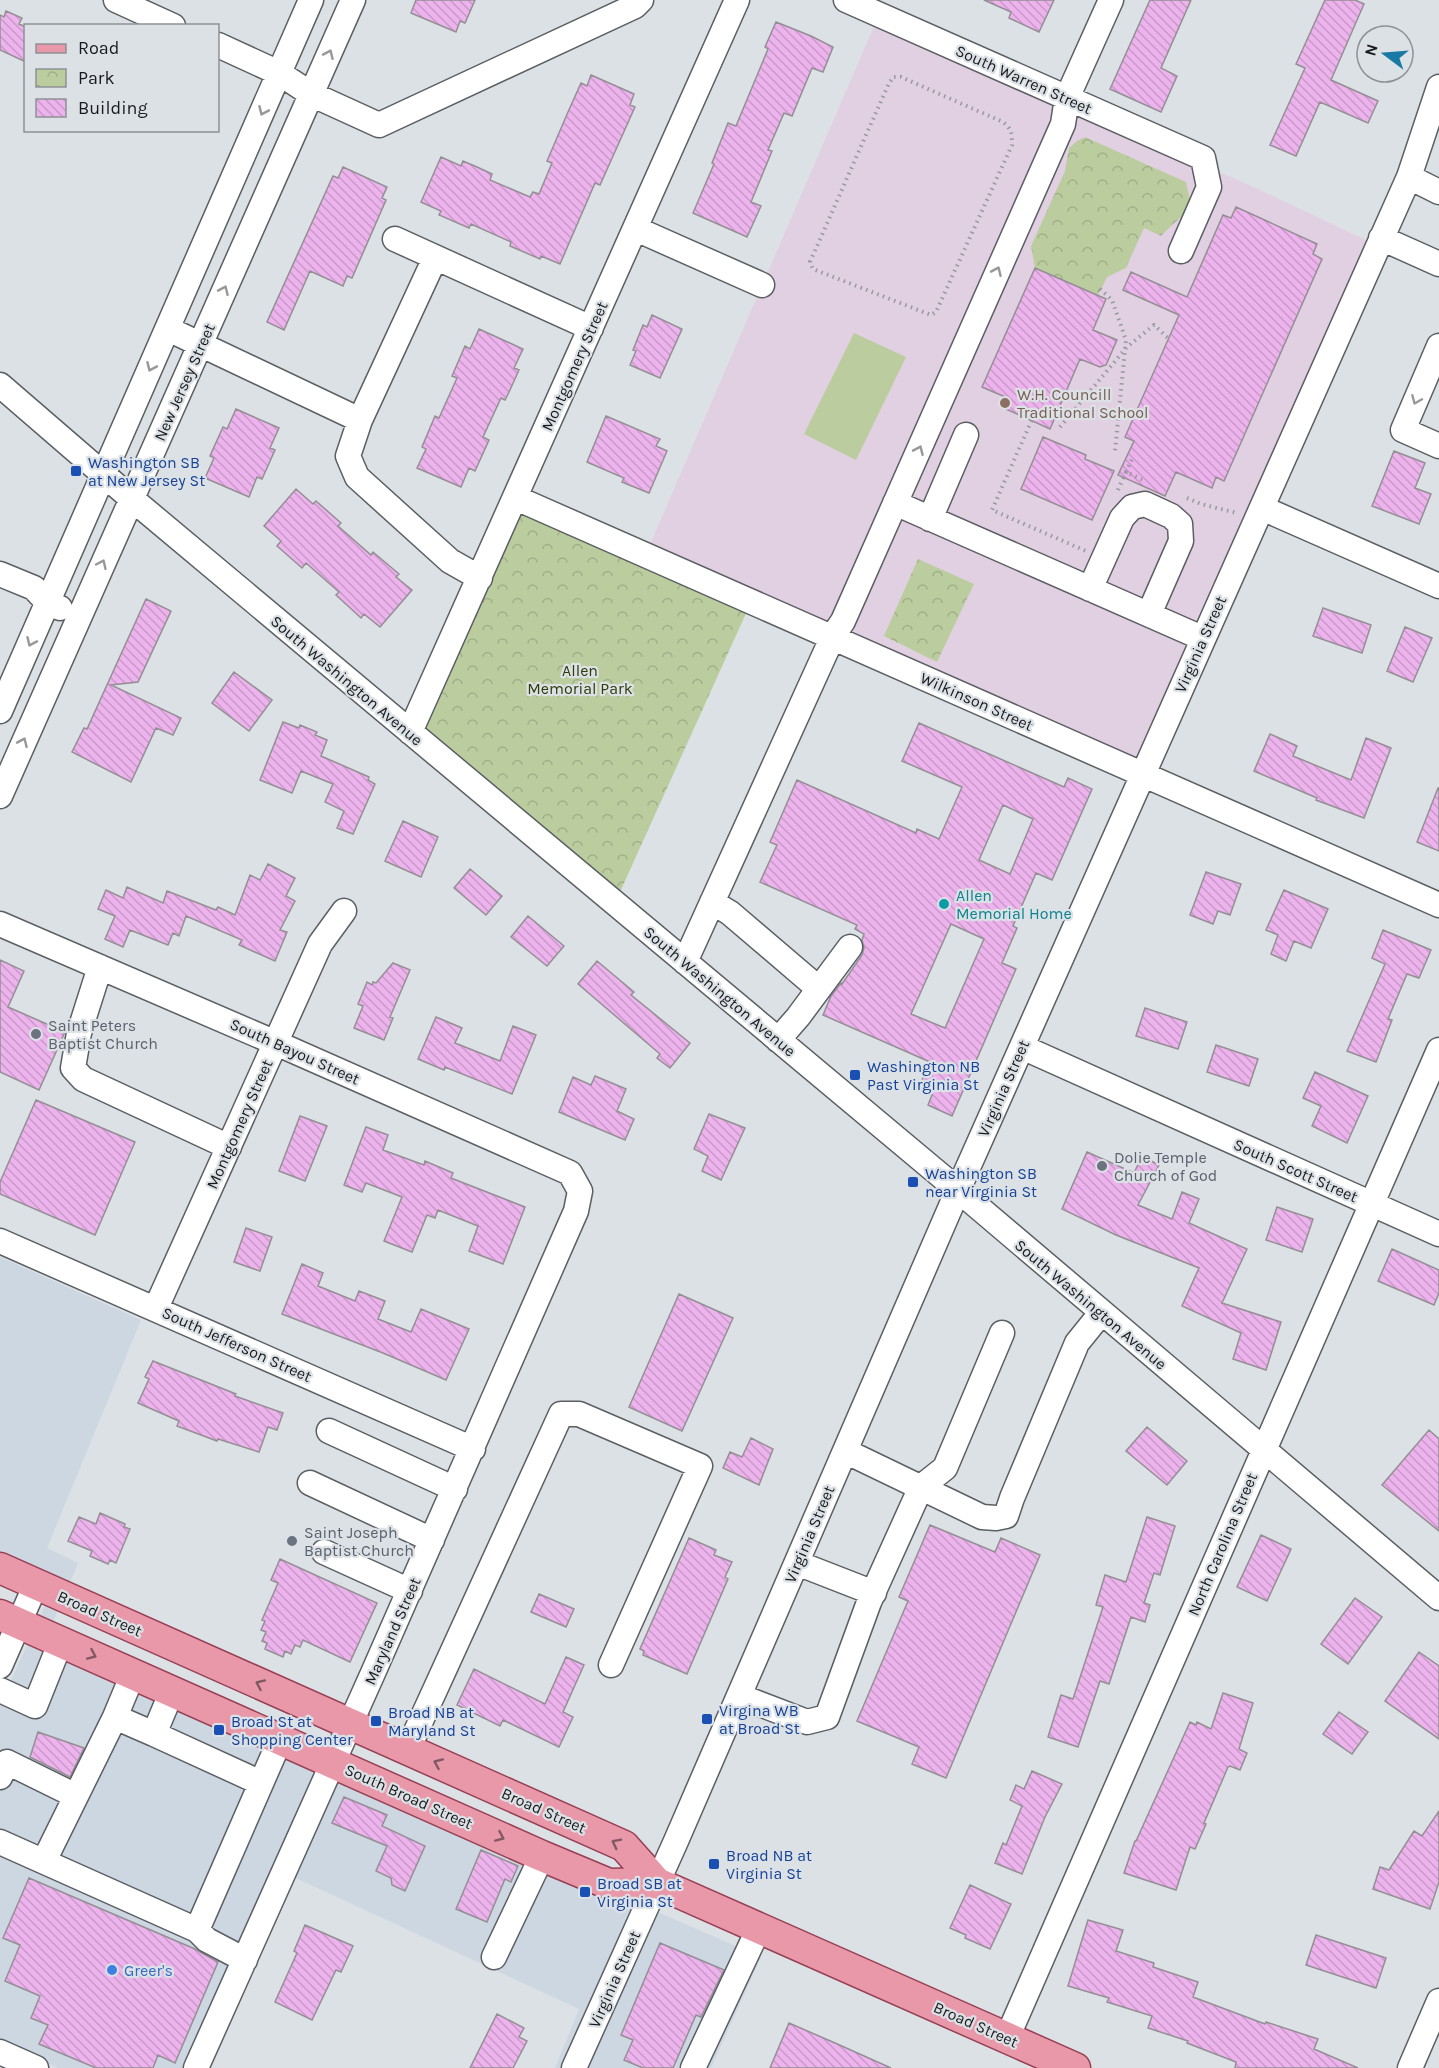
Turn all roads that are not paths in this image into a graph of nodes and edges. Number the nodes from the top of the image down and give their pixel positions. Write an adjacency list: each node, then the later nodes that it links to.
1 (116, 0): 8 (street)
2 (311, 0): 10 (street)
3 (352, 0): 12 (street, New Jersey Street, one-way to 3)
4 (641, 0): 12 (street)
5 (737, 0): 17 (street, Montgomery Street)
6 (846, 0): 13 (street, South Warren Street)
7 (1111, 0): 13 (street)
8 (169, 24)
9 (219, 45): 10 (street)
10 (279, 73): 12 (street); 25 (street, one-way to 25)
11 (1439, 87): 15 (street, Virginia Street)
12 (311, 94): 26 (street, New Jersey Street, one-way to 12)
13 (1067, 98): 20 (street, South Warren Street); 35 (street, one-way to 13)
14 (1439, 133): 15 (street, Virginia Street)
15 (1409, 177): 16 (street); 18 (street, Virginia Street)
16 (1439, 192)
17 (636, 229): 23 (street); 24 (street, Montgomery Street)
18 (1381, 238): 22 (street); 36 (street, Virginia Street)
19 (395, 239): 21 (street)
20 (1181, 251)
21 (435, 258): 24 (street); 29 (street)
22 (1439, 264)
23 (762, 285)
24 (591, 328): 33 (street, Montgomery Street)
25 (168, 329): 26 (street); 32 (street, one-way to 32)
26 (201, 344): 29 (street); 34 (street, New Jersey Street)
27 (1439, 346): 31 (street, one-way to 31)
28 (0, 385): 32 (street, South Washington Avenue)
29 (360, 420): 39 (street)
30 (966, 435): 37 (street)
31 (1436, 438)
32 (103, 475): 34 (street, South Washington Avenue); 42 (street)
33 (516, 498): 39 (street, Montgomery Street); 45 (street, Wilkinson Street)
34 (132, 499): 44 (street, New Jersey Street, one-way to 34); 48 (street, South Washington Avenue)
35 (895, 503): 37 (street); 45 (street)
36 (1252, 512): 40 (street); 46 (street, Virginia Street)
37 (930, 519): 41 (street)
38 (0, 574): 42 (street)
39 (480, 578): 48 (street, Montgomery Street)
40 (1439, 586)
41 (1090, 589): 43 (street); 43 (street)
42 (48, 603): 44 (street); 47 (street, one-way to 47)
43 (1149, 614): 46 (street)
44 (78, 616): 50 (street, New Jersey Street, one-way to 44)
45 (833, 636): 49 (street, Wilkinson Street); 51 (street)
46 (1202, 638): 49 (street, Virginia Street)
47 (0, 711)
48 (410, 732): 56 (street, South Washington Avenue)
49 (1142, 775): 52 (street, Wilkinson Street); 61 (street, Virginia Street)
50 (0, 796)
51 (712, 902): 56 (street); 58 (street)
52 (1439, 904)
53 (344, 911): 60 (street, Montgomery Street)
54 (0, 924): 57 (street, South Bayou Street)
55 (850, 948): 58 (street)
56 (685, 962): 59 (street, South Washington Avenue)
57 (100, 967): 60 (street, South Bayou Street); 63 (street)
58 (819, 989): 59 (street)
59 (778, 1040): 64 (street, South Washington Avenue)
60 (276, 1043): 63 (street, Montgomery Street); 65 (street, South Bayou Street)
61 (1022, 1047): 64 (street, Virginia Street); 66 (street, South Scott Street)
62 (1439, 1050): 66 (street, North Carolina Street)
63 (229, 1147): 69 (street, Montgomery Street)
64 (958, 1190): 70 (street, South Washington Avenue); 75 (street, Virginia Street)
65 (580, 1191): 73 (street, Maryland Street)
66 (1372, 1204): 67 (street, South Scott Street); 74 (street, North Carolina Street)
67 (1439, 1234)
68 (0, 1241): 69 (street, South Jefferson Street)
69 (156, 1308): 73 (street, South Jefferson Street)
70 (1102, 1312): 74 (street, South Washington Avenue); 77 (street)
71 (1002, 1333): 77 (street)
72 (329, 1431): 78 (street)
73 (473, 1449): 78 (street, Maryland Street)
74 (1263, 1449): 86 (street, South Washington Avenue); 113 (street, North Carolina Street)
75 (845, 1451): 77 (street); 81 (street, Virginia Street)
76 (310, 1483): 79 (street)
77 (921, 1487): 85 (street)
78 (455, 1489): 79 (street, Maryland Street)
79 (432, 1540): 84 (street, Maryland Street)
80 (324, 1552): 84 (street)
81 (797, 1563): 85 (street); 94 (street, Virginia Street)
82 (0, 1568): 83 (main road, Broad Street)
83 (36, 1584): 87 (street); 96 (main road, Broad Street, one-way to 83)
84 (410, 1592): 96 (street, Maryland Street)
85 (874, 1593): 94 (street)
86 (1439, 1598)
87 (9, 1619): 88 (main road, South Broad Street); 90 (street)
88 (61, 1641): 91 (main road, South Broad Street, one-way to 91); 92 (street)
89 (611, 1665): 99 (street)
90 (0, 1666)
91 (133, 1674): 93 (main road, South Broad Street); 95 (street)
92 (0, 1690)
93 (172, 1691): 97 (street); 98 (main road, South Broad Street)
94 (739, 1696): 107 (street, Virginia Street)
95 (115, 1717): 97 (street); 103 (street)
96 (351, 1724): 99 (main road, Broad Street); 100 (street, Maryland Street)
97 (154, 1734): 102 (street)
98 (280, 1740): 100 (main road, South Broad Street); 102 (street)
99 (408, 1749): 107 (main road, Broad Street, one-way to 99)
100 (334, 1763): 105 (main road, South Broad Street, one-way to 105); 111 (street, Maryland Street)
101 (0, 1777): 103 (street)
102 (261, 1783): 109 (street)
103 (76, 1796): 106 (street)
104 (0, 1842): 106 (street)
105 (542, 1856): 107 (main road, South Broad Street); 110 (street)
106 (44, 1861): 109 (street)
107 (657, 1883): 108 (main road, Broad Street); 117 (street, Virginia Street)
108 (759, 1928): 113 (main road, Broad Street); 118 (street)
109 (197, 1930): 111 (street)
110 (494, 1957)
111 (245, 1960): 116 (street, Maryland Street)
112 (1439, 2001): 120 (street)
113 (1007, 2038): 119 (main road, Broad Street)
114 (0, 2052): 115 (street)
115 (36, 2068)
116 (196, 2068)
117 (574, 2068)
118 (693, 2068)
119 (1075, 2068)
120 (1410, 2068)

